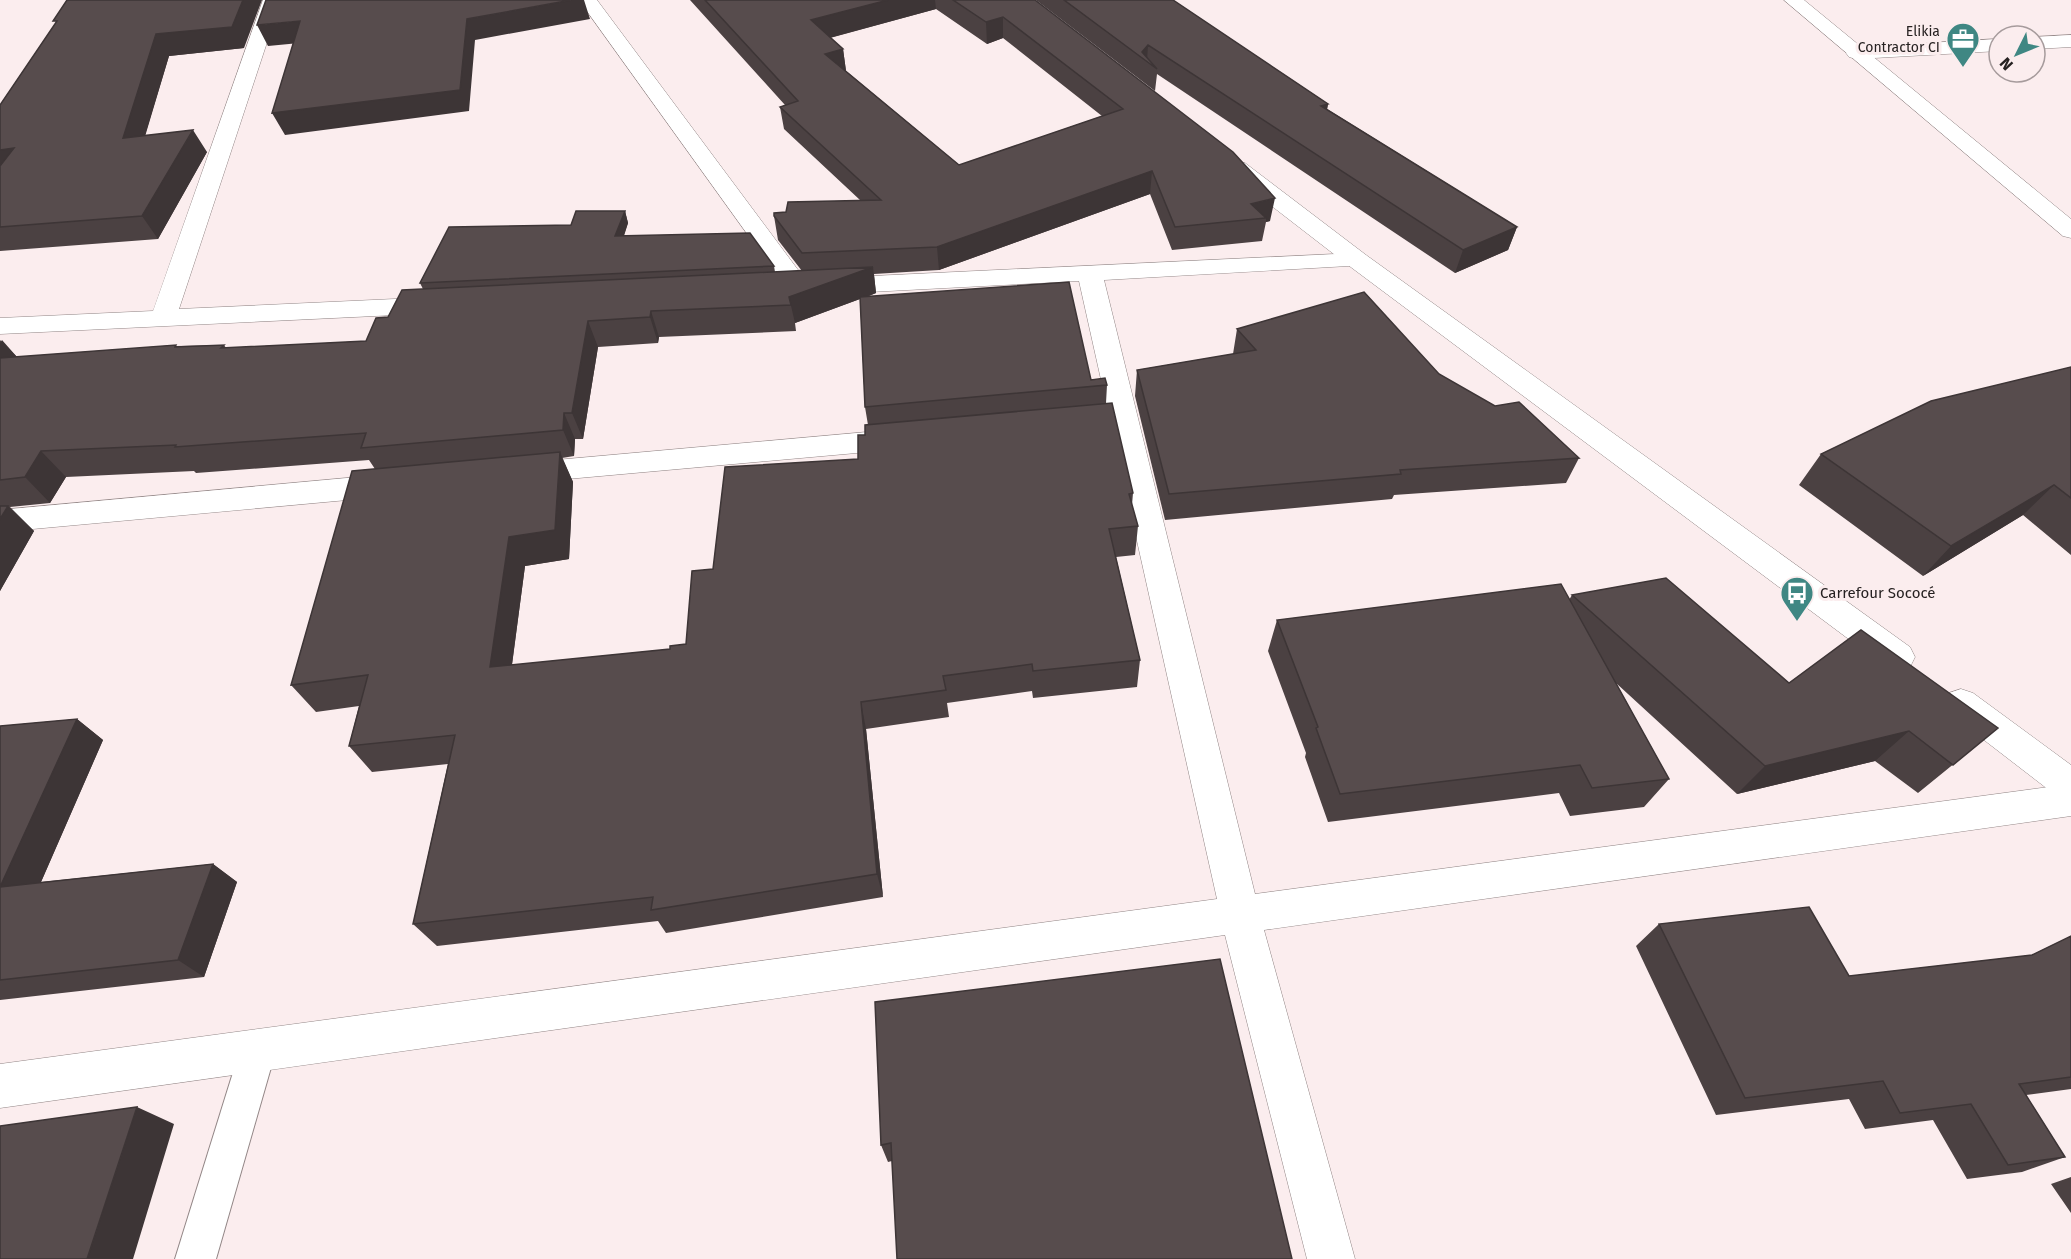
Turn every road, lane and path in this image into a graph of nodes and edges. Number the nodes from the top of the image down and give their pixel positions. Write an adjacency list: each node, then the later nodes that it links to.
1 (272, 0): 13 (street)
2 (588, 0): 11 (street)
3 (1793, 0): 7 (street)
4 (2071, 41): 5 (street)
5 (2047, 42)
6 (1987, 46): 7 (street)
7 (1856, 52): 9 (street)
8 (1216, 152): 10 (street)
9 (2071, 231)
10 (1357, 260): 11 (street); 21 (street)
11 (1090, 273): 15 (street)
12 (463, 304): 13 (street)
13 (163, 318): 14 (street)
14 (0, 326)
15 (1124, 419): 16 (street); 23 (street)
16 (1042, 426)
17 (923, 437): 18 (street)
18 (497, 476)
19 (414, 483): 20 (street)
20 (0, 521)
21 (2071, 786)
22 (2071, 800): 23 (street)
23 (1240, 915): 24 (street); 27 (street)
24 (258, 1050): 25 (street); 26 (lane)
25 (0, 1086)
26 (196, 1259)
27 (1331, 1259)

